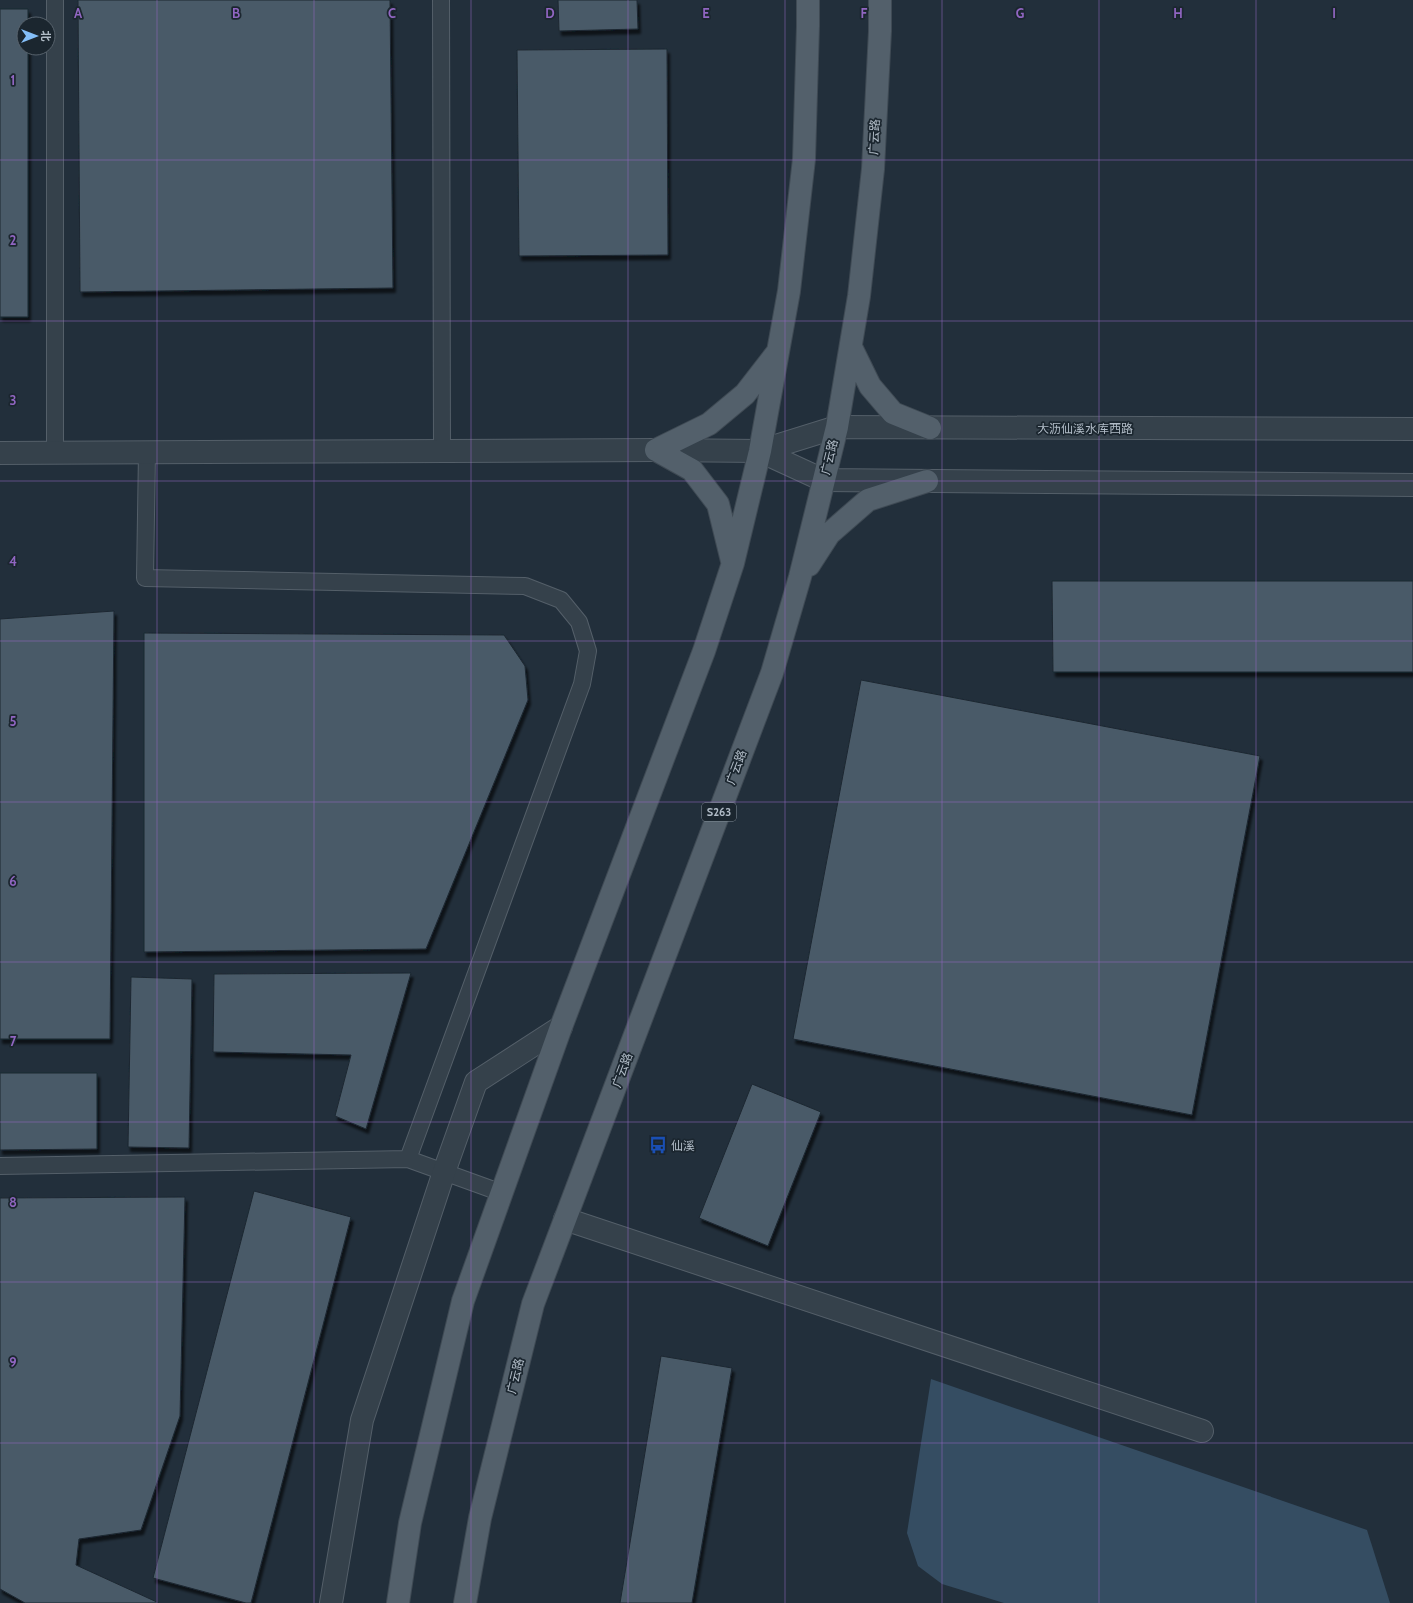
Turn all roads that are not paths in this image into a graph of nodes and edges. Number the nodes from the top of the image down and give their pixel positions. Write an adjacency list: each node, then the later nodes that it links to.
1 (54, 0): 13 (lane)
2 (441, 0): 11 (lane)
3 (808, 0): 6 (main road)
4 (880, 0): 5 (main road, 广云路 / S263)
5 (850, 347): 7 (main road, 广云路 / S263); 8 (main road)
6 (778, 351): 10 (main road); 12 (main road)
7 (837, 427): 8 (street, 大沥仙溪水库西路); 12 (street, 大沥仙溪水库西路); 16 (main road, 广云路 / S263)
8 (930, 428): 9 (street, 大沥仙溪水库西路)
9 (1413, 429)
10 (656, 450): 11 (street); 12 (street); 19 (main road)
11 (442, 451): 14 (street)
12 (760, 451): 16 (street); 19 (main road)
13 (55, 452): 14 (street); 15 (street)
14 (147, 452): 22 (lane)
15 (0, 453)
16 (823, 480): 17 (street); 20 (main road, 广云路 / S263)
17 (927, 481): 18 (street); 20 (main road)
18 (1413, 485)
19 (733, 563): 21 (main road)
20 (800, 577): 26 (main road, 广云路 / S263)
21 (561, 1026): 24 (street); 25 (main road)
22 (408, 1159): 23 (lane); 24 (lane)
23 (0, 1166)
24 (444, 1172): 25 (lane); 28 (street)
25 (502, 1193): 29 (main road)
26 (565, 1219): 27 (street); 30 (main road, 广云路 / S263)
27 (1202, 1431)
28 (331, 1603)
29 (398, 1603)
30 (465, 1603)

